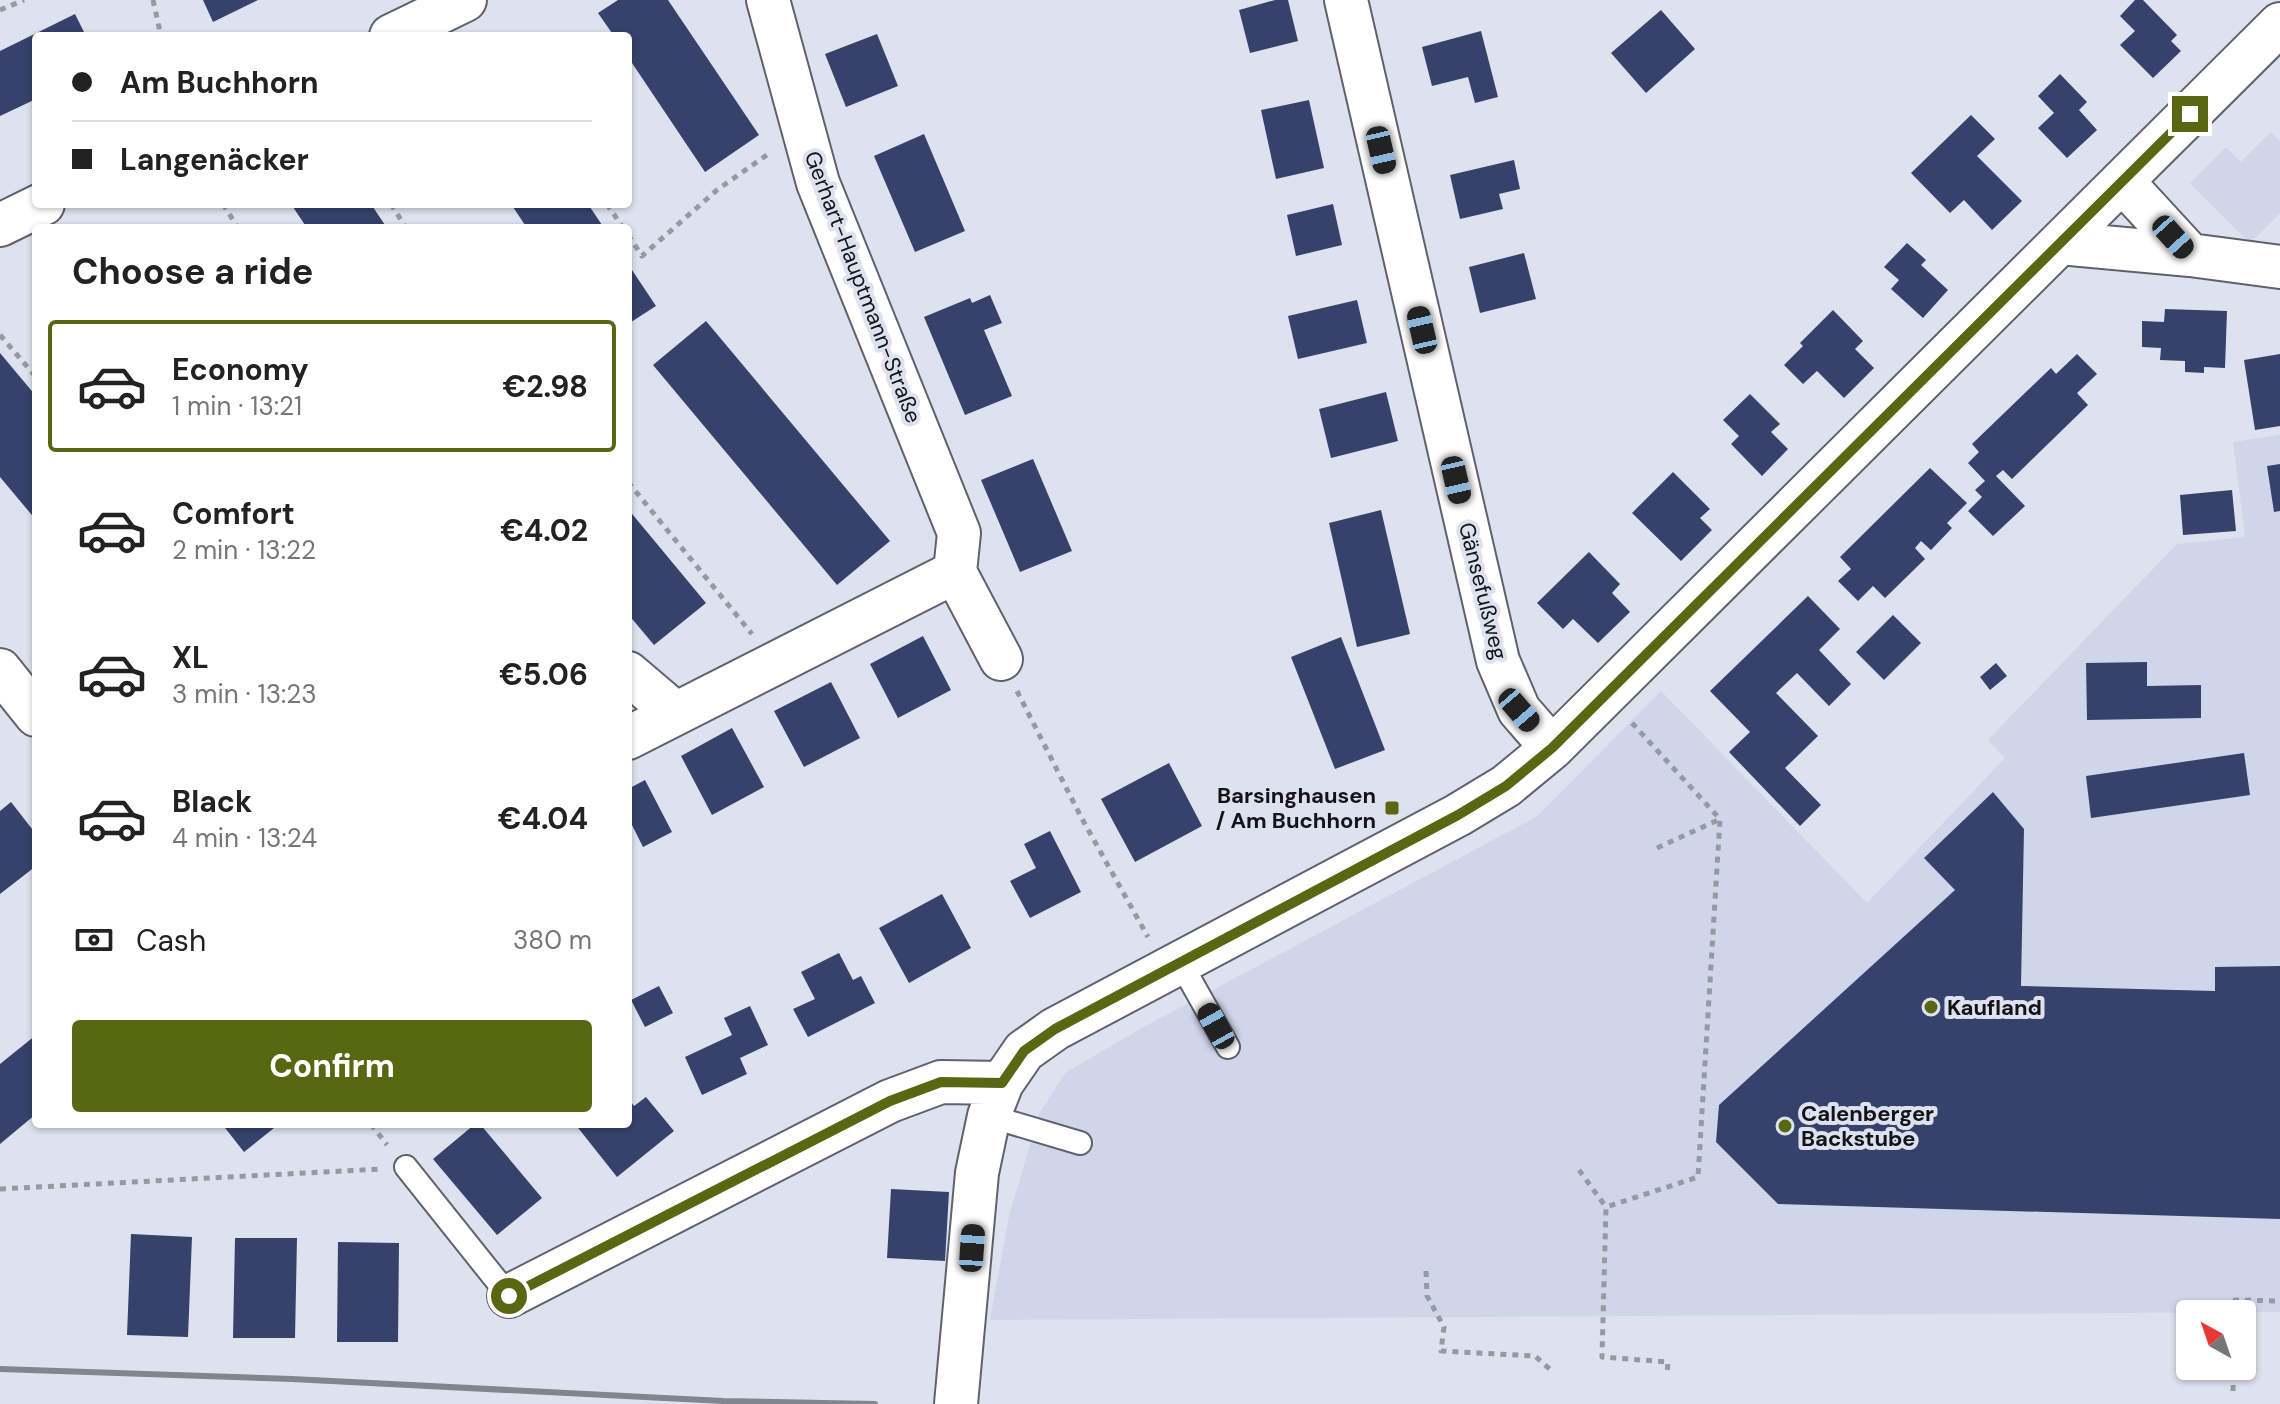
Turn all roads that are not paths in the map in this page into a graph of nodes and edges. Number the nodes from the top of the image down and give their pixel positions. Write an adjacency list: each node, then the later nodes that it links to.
1 (465, 0): 5 (street)
2 (768, 0): 12 (street, Gerhart-Hauptmann-Straße)
3 (1346, 0): 19 (street, Gänsefußweg)
4 (2280, 24): 6 (street)
5 (399, 32)
6 (2122, 181): 9 (street); 10 (street)
7 (35, 208): 8 (street)
8 (0, 225)
9 (2060, 243): 10 (street); 19 (street)
10 (2190, 255): 11 (street)
11 (2280, 267)
12 (955, 572): 13 (street); 17 (street)
13 (1001, 659)
14 (0, 670): 16 (street)
15 (632, 676): 17 (street)
16 (32, 710)
17 (675, 713): 18 (street)
18 (632, 736)
19 (1552, 748): 20 (street)
20 (1173, 965): 21 (lane); 22 (street)
21 (1228, 1047)
22 (995, 1099): 23 (lane); 25 (street); 26 (street)
23 (1080, 1143)
24 (406, 1167): 25 (lane)
25 (509, 1296)
26 (956, 1404)

